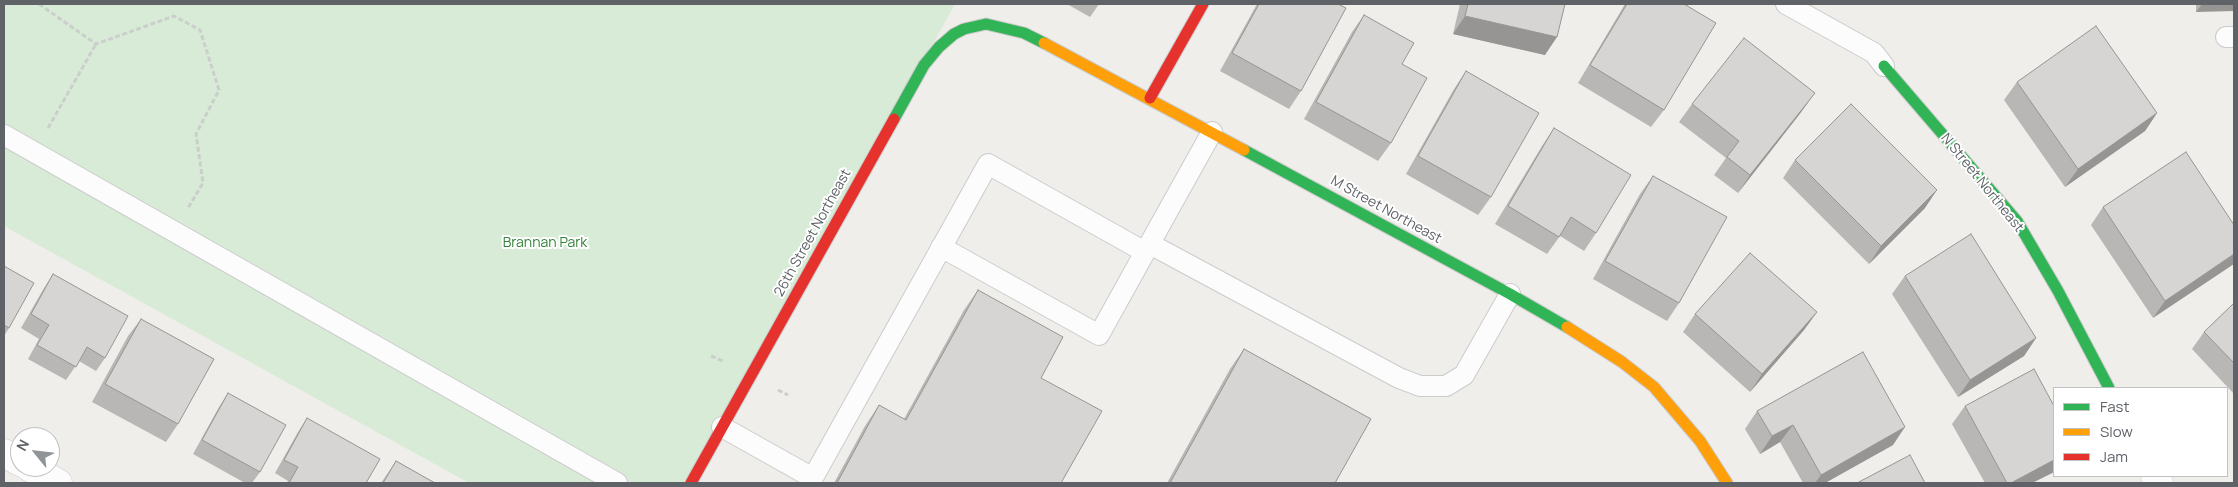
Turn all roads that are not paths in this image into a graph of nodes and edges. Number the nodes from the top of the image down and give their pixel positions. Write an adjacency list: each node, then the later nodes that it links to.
1 (1203, 4): 5 (street)
2 (1786, 4): 4 (lane)
3 (986, 24): 5 (street, M Street Northeast); 12 (street, 26th Street Northeast)
4 (1884, 66): 11 (street, N Street Northeast)
5 (1150, 98): 6 (street, M Street Northeast)
6 (1212, 132): 9 (lane); 10 (street, M Street Northeast)
7 (4, 135): 14 (lane)
8 (941, 247): 9 (lane); 9 (lane); 13 (lane)
9 (1147, 248): 10 (lane)
10 (1510, 294): 16 (street, M Street Northeast)
11 (2108, 387)
12 (722, 427): 13 (lane); 15 (street, 26th Street Northeast)
13 (811, 481)
14 (617, 483)
15 (691, 483)
16 (1727, 483)

